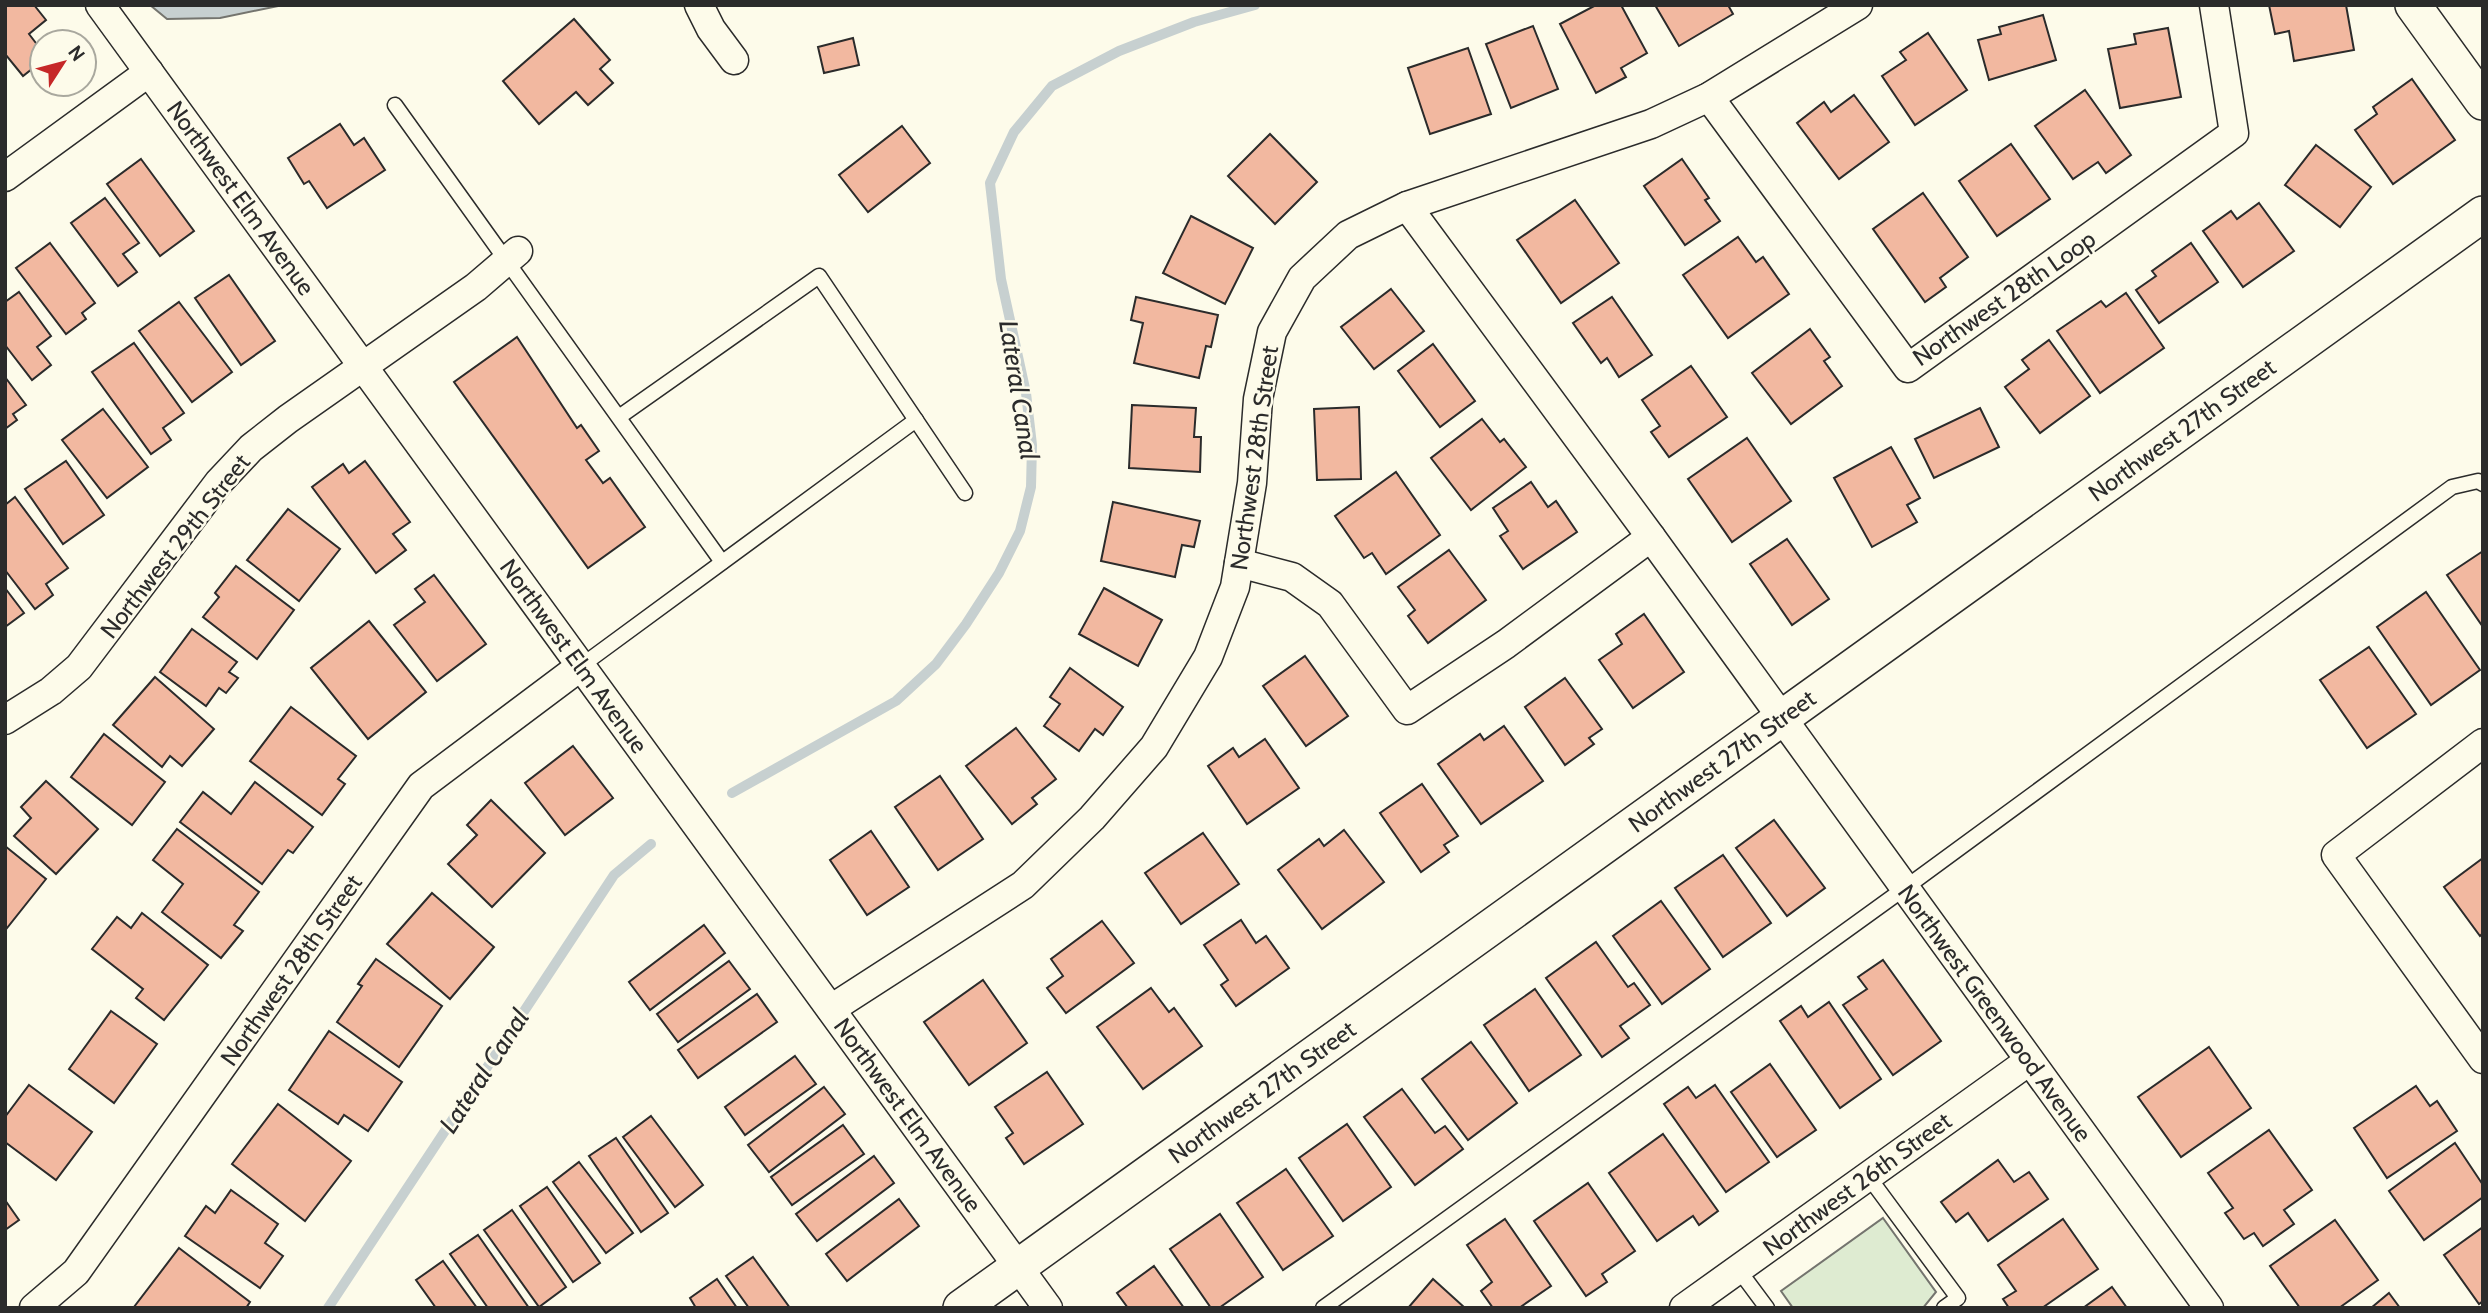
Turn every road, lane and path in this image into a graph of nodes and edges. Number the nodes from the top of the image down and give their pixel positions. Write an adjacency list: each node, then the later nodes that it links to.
1 (100, 5): 7 (street, Northwest Elm Avenue)
2 (699, 5): 6 (street)
3 (1858, 5): 8 (street, Northwest 28th Street)
4 (2214, 5): 8 (street, Northwest 28th Loop)
5 (2413, 5): 9 (street)
6 (734, 60)
7 (149, 72): 11 (street); 15 (street, Northwest Elm Avenue)
8 (1709, 97): 12 (street, Northwest 28th Street)
9 (2483, 102)
10 (395, 104): 14 (lane)
11 (5, 177)
12 (1407, 206): 20 (street, Northwest Greenwood Avenue); 22 (street, Northwest 28th Street)
13 (2483, 214): 24 (street, Northwest 27th Street)
14 (512, 256): 15 (street, Northwest 29th Street); 16 (lane)
15 (365, 368): 23 (street, Northwest Elm Avenue); 25 (street, Northwest 29th Street)
16 (619, 417): 17 (lane); 21 (lane)
17 (916, 420): 19 (lane); 21 (lane)
18 (2483, 484): 27 (lane)
19 (965, 493)
20 (1651, 537): 22 (street); 24 (street, Northwest Greenwood Avenue)
21 (722, 562): 23 (lane)
22 (1239, 563): 28 (street, Northwest 28th Street)
23 (581, 666): 28 (street, Northwest Elm Avenue); 34 (street, Northwest 28th Street)
24 (1781, 718): 27 (street, Northwest Greenwood Avenue); 32 (street, Northwest 27th Street)
25 (5, 720)
26 (2483, 743): 29 (street)
27 (1905, 888): 30 (street, Northwest Greenwood Avenue); 37 (lane)
28 (831, 1009): 32 (street, Northwest Elm Avenue)
29 (2483, 1059)
30 (2029, 1061): 31 (street, Northwest 26th Street); 41 (street, Northwest Greenwood Avenue)
31 (1868, 1177): 33 (street, Northwest 26th Street); 40 (lane)
32 (1018, 1267): 35 (street, Northwest 27th Street); 36 (street, Northwest Elm Avenue)
33 (1738, 1269): 38 (street, Northwest 26th Street); 39 (lane)
34 (34, 1308)
35 (961, 1308)
36 (1048, 1308)
37 (1323, 1308)
38 (1684, 1308)
39 (1767, 1308)
40 (1944, 1308)
41 (2209, 1308)

